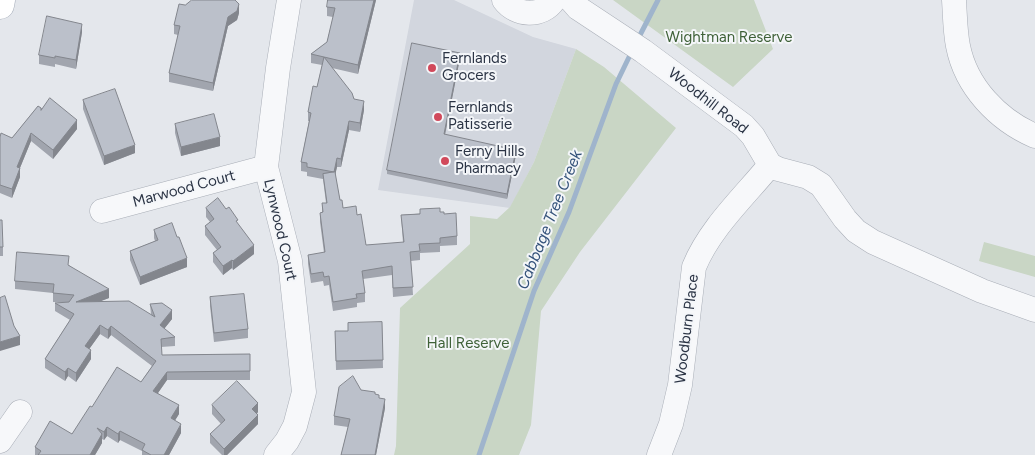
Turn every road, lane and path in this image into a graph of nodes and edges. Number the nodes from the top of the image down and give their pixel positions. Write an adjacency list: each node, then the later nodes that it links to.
1 (1, 0): 6 (main road)
2 (289, 0): 9 (street, Lynwood Court)
3 (504, 0): 5 (street, Woodhill Road)
4 (954, 0): 7 (street)
5 (564, 3): 8 (street, Woodhill Road)
6 (0, 5)
7 (1035, 136)
8 (770, 164): 11 (street); 15 (street, Woodburn Place)
9 (266, 167): 10 (street, Marwood Court); 14 (street, Lynwood Court)
10 (102, 211)
11 (1035, 310)
12 (20, 412): 13 (street)
13 (0, 441)
14 (276, 455)
15 (660, 455)

